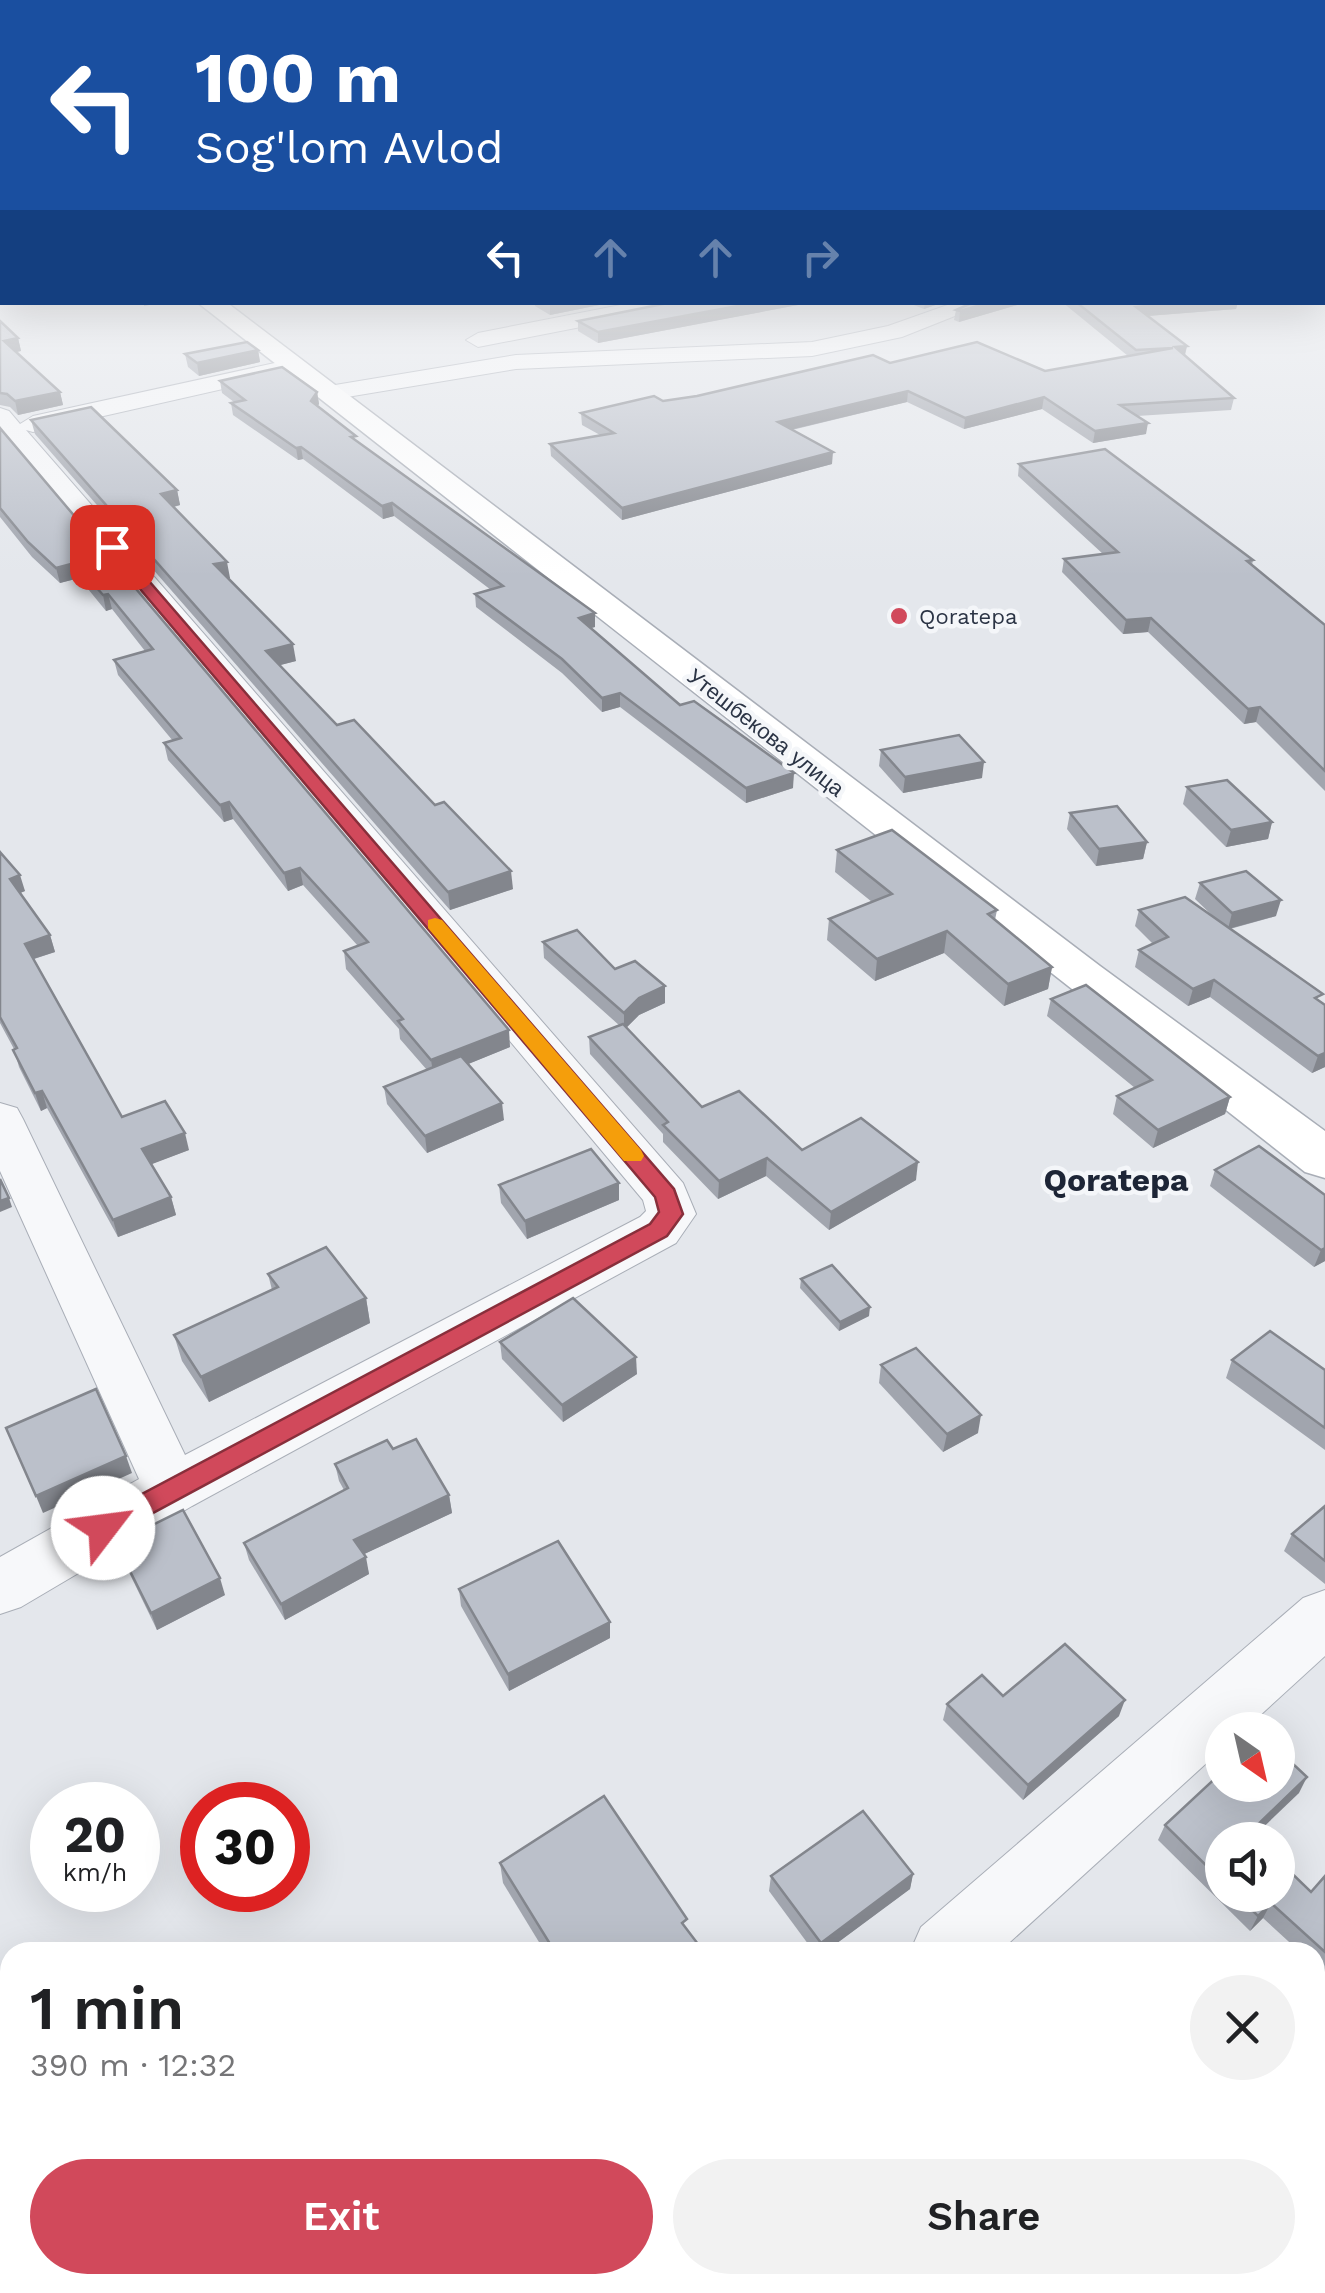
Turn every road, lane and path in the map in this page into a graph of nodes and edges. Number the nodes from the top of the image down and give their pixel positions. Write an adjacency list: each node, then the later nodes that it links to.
1 (299, 362): 3 (main road, Утешбекова улица)
2 (516, 362): 3 (street)
3 (317, 374): 4 (street); 6 (main road, Утешбекова улица)
4 (4, 426): 7 (street)
5 (0, 1119): 7 (street)
6 (1325, 1158)
7 (172, 1489): 8 (street)
8 (0, 1588)
9 (1325, 1617): 10 (street)
10 (957, 1942)

